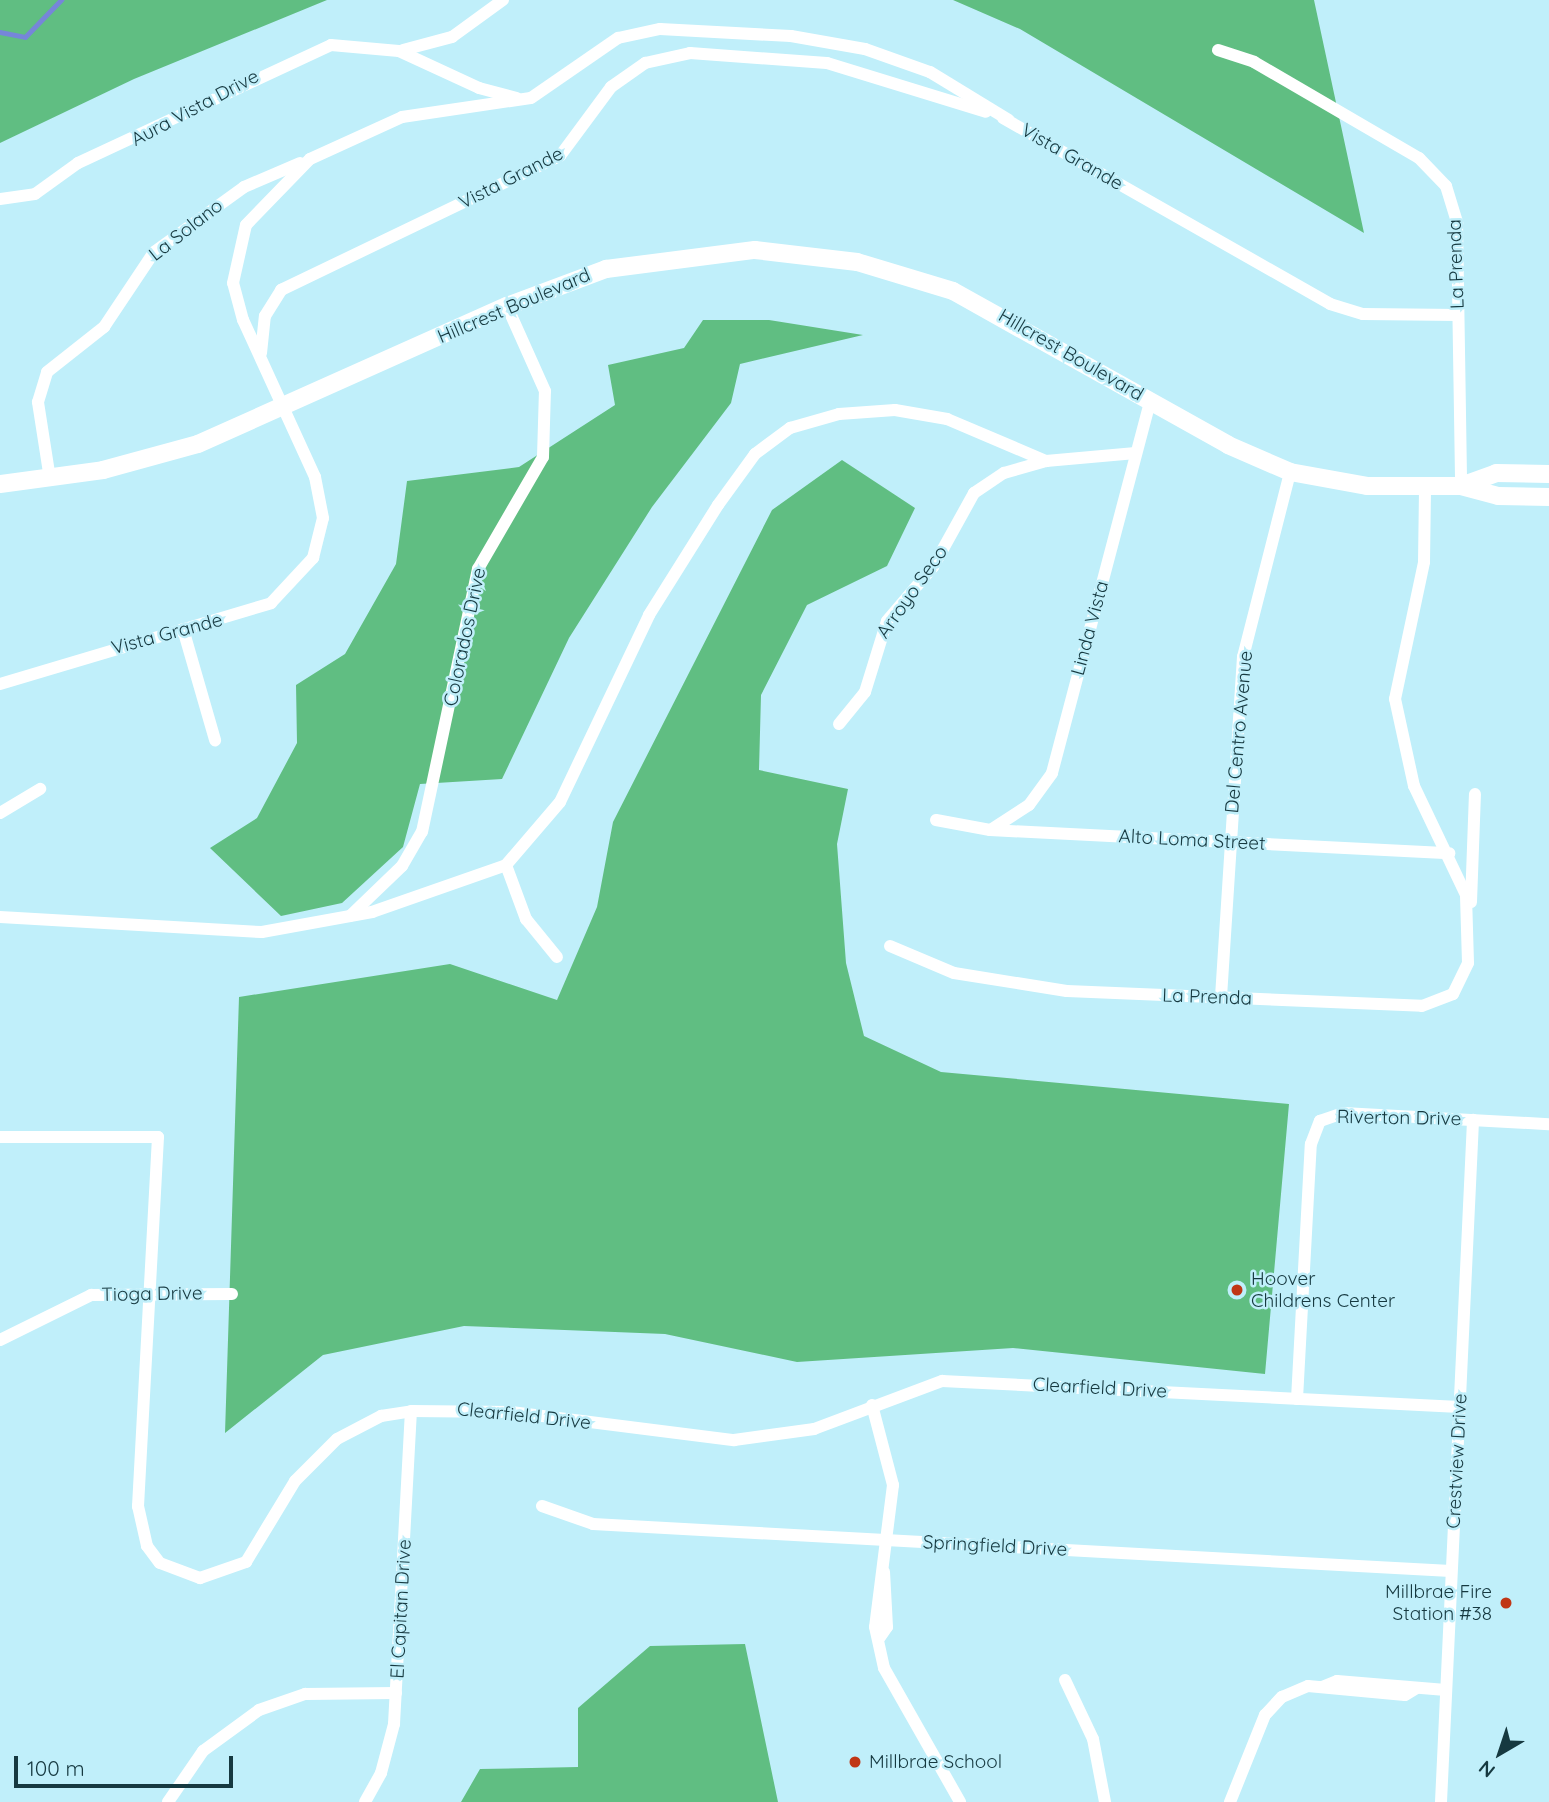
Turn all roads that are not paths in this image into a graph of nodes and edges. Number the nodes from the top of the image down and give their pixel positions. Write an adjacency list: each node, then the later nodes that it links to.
1 (503, 0): 3 (street)
2 (1218, 50): 9 (street, La Prenda)
3 (399, 51): 4 (street); 7 (street, Aura Vista Drive)
4 (531, 98): 5 (street); 6 (street, La Solano)
5 (1009, 120): 9 (street, Vista Grande); 10 (street, Vista Grande)
6 (310, 159): 10 (street); 17 (street, La Solano)
7 (0, 199)
8 (507, 306): 11 (street, Hillcrest Boulevard); 12 (street, Hillcrest Boulevard); 35 (street, Colorados Drive)
9 (1458, 316): 20 (street, La Prenda)
10 (261, 357): 12 (street, Vista Grande)
11 (1150, 401): 13 (street, Linda Vista); 15 (street, Hillcrest Boulevard)
12 (284, 409): 17 (street, Hillcrest Boulevard); 22 (street, Vista Grande)
13 (1136, 453): 14 (street); 30 (street, Linda Vista)
14 (1046, 461): 24 (street, Arroyo Seco); 33 (street)
15 (1290, 472): 19 (street, Hillcrest Boulevard); 31 (street, Del Centro Avenue)
16 (1549, 474): 20 (street, Hillcrest Boulevard)
17 (50, 480): 18 (street, Hillcrest Boulevard)
18 (0, 484)
19 (1424, 486): 20 (street, Hillcrest Boulevard); 32 (street, La Prenda)
20 (1461, 486): 21 (street, Hillcrest Boulevard)
21 (1549, 497)
22 (183, 629): 23 (street, Vista Grande); 25 (street)
23 (0, 684)
24 (839, 724)
25 (215, 740)
26 (40, 789): 28 (street)
27 (1475, 794): 36 (street, La Prenda)
28 (0, 813)
29 (936, 820): 30 (street, Alto Loma Street)
30 (990, 830): 31 (street, Alto Loma Street)
31 (1230, 842): 32 (street, Alto Loma Street); 39 (street, Del Centro Avenue)
32 (1449, 853): 36 (street, La Prenda)
33 (506, 865): 35 (street); 38 (street)
34 (0, 917): 35 (street)
35 (346, 919)
36 (1469, 923): 39 (street, La Prenda)
37 (890, 946): 39 (street, La Prenda)
38 (557, 957)
39 (1221, 997)
40 (1473, 1120): 41 (street, Riverton Drive); 46 (street, Riverton Drive); 48 (street, Crestview Drive)
41 (1549, 1124)
42 (0, 1137): 43 (street, Clearfield Drive)
43 (150, 1292): 44 (street, Tioga Drive); 45 (street, Tioga Drive); 49 (street, Clearfield Drive)
44 (232, 1294)
45 (0, 1340)
46 (1297, 1399): 47 (street, Clearfield Drive); 48 (street, Clearfield Drive)
47 (872, 1405): 49 (street, Clearfield Drive); 51 (street)
48 (1459, 1407): 52 (street, Crestview Drive)
49 (411, 1411): 55 (street, El Capitan Drive)
50 (542, 1506): 51 (street, Springfield Drive)
51 (890, 1541): 52 (street, Springfield Drive); 58 (street)
52 (1451, 1571): 54 (street, Crestview Drive)
53 (1065, 1680): 59 (street)
54 (1446, 1690): 60 (street); 61 (street, Crestview Drive)
55 (396, 1693): 56 (street); 57 (street, El Capitan Drive)
56 (168, 1802)
57 (365, 1802)
58 (960, 1802)
59 (1105, 1802)
60 (1230, 1802)
61 (1441, 1802)

